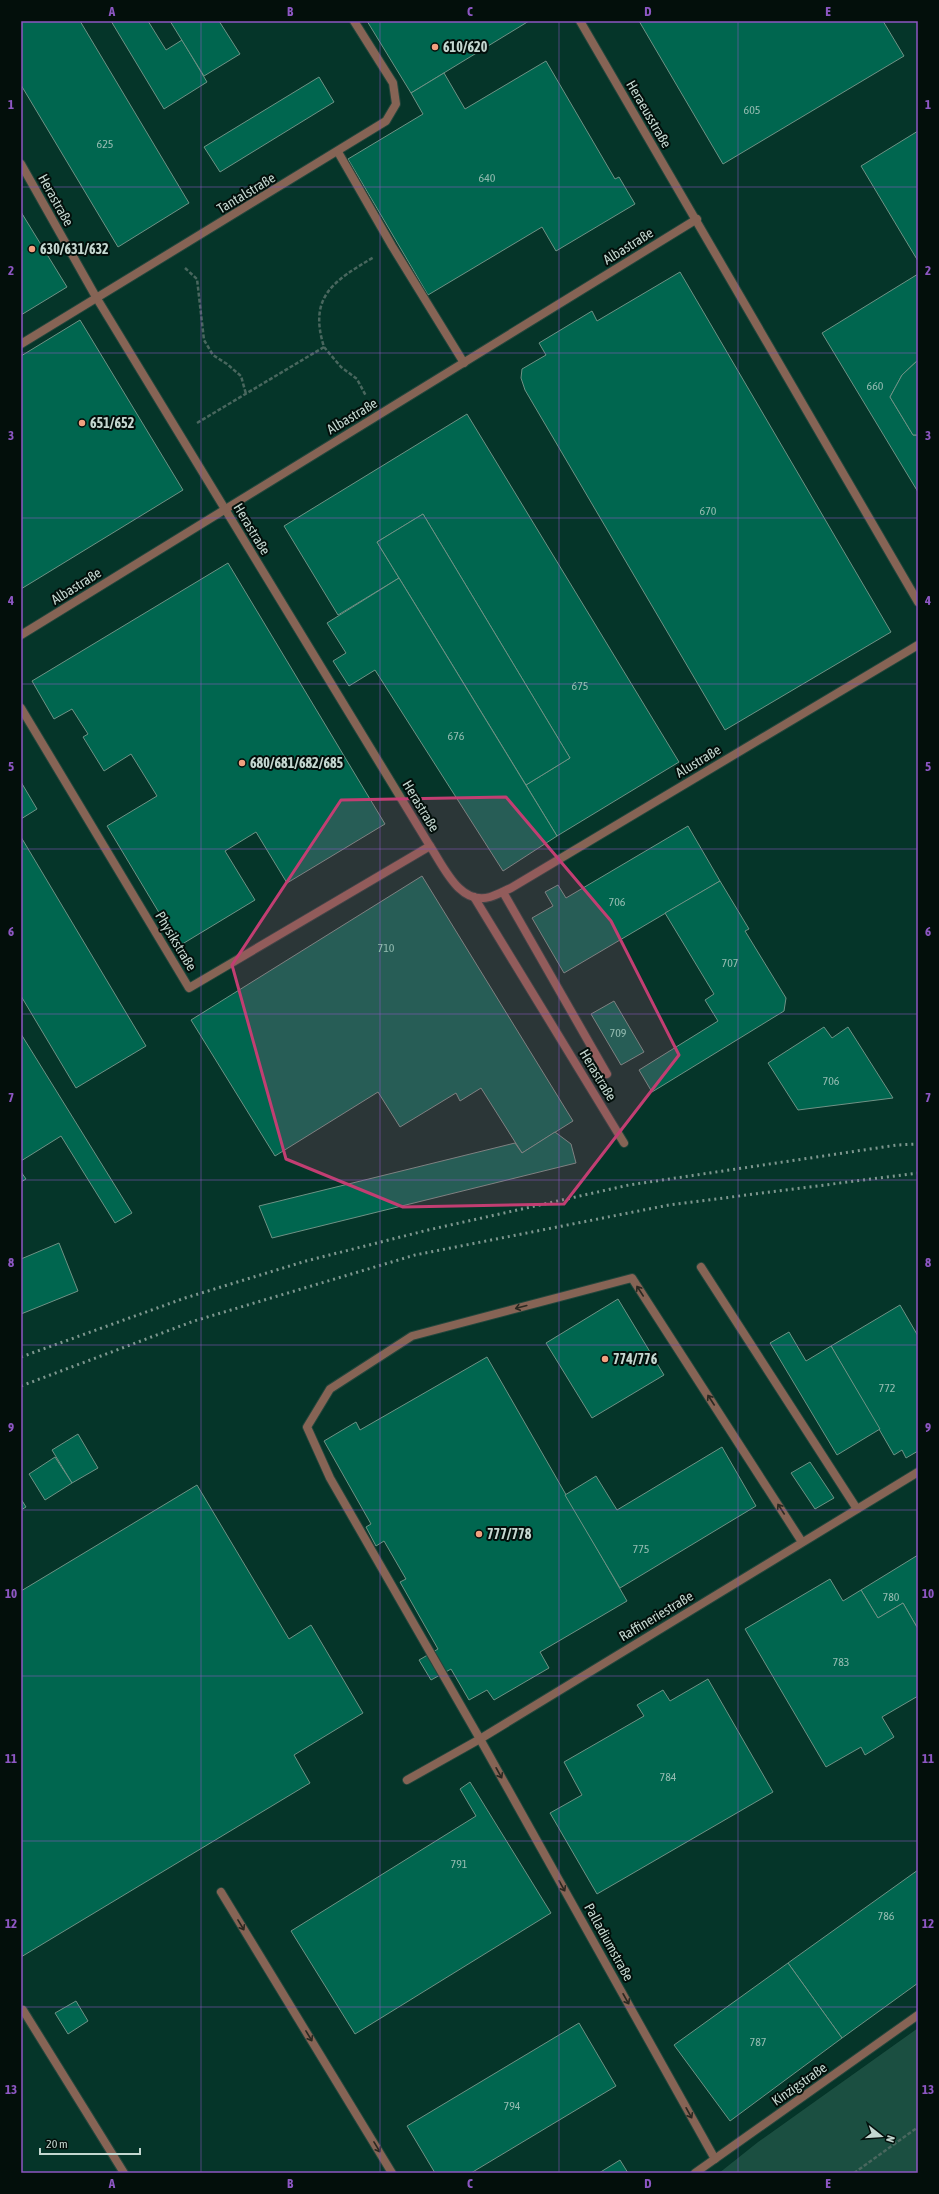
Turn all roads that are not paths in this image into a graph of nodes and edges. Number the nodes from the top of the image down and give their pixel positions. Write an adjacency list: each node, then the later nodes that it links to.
1 (354, 21): 3 (lane, Tantalstraße)
2 (580, 21): 5 (lane, Heraeusstraße)
3 (338, 152): 6 (lane, Tantalstraße); 8 (lane)
4 (21, 164): 6 (lane, Herastraße)
5 (696, 220): 8 (lane, Albastraße); 10 (lane, Heraeusstraße)
6 (96, 297): 7 (lane, Tantalstraße); 9 (lane, Herastraße)
7 (21, 344)
8 (464, 363): 9 (lane, Albastraße)
9 (225, 509): 11 (lane, Albastraße); 14 (lane, Herastraße)
10 (918, 602)
11 (21, 635)
12 (918, 645): 15 (lane, Alustraße)
13 (21, 708): 14 (lane, Physikstraße)
14 (430, 846): 16 (lane, Herastraße)
15 (503, 892): 17 (lane, Alustraße); 18 (lane)
16 (474, 897): 17 (lane, Herastraße); 19 (lane, Herastraße)
17 (489, 897)
18 (607, 1074)
19 (624, 1143)
20 (701, 1268): 22 (lane)
21 (918, 1472): 22 (lane, Raffineriestraße)
22 (857, 1509): 23 (lane, Raffineriestraße)
23 (802, 1542): 24 (lane, Raffineriestraße); 24 (lane, Palladiumstraße, one-way to 24)
24 (480, 1739): 25 (lane, Raffineriestraße); 29 (lane, Palladiumstraße, one-way to 29)
25 (407, 1780)
26 (221, 1892): 31 (lane, one-way to 31)
27 (23, 2010): 30 (lane)
28 (918, 2015): 29 (lane, Kinzigstraße)
29 (715, 2159): 32 (lane, Kinzigstraße)
30 (124, 2173)
31 (392, 2173)
32 (695, 2173)

